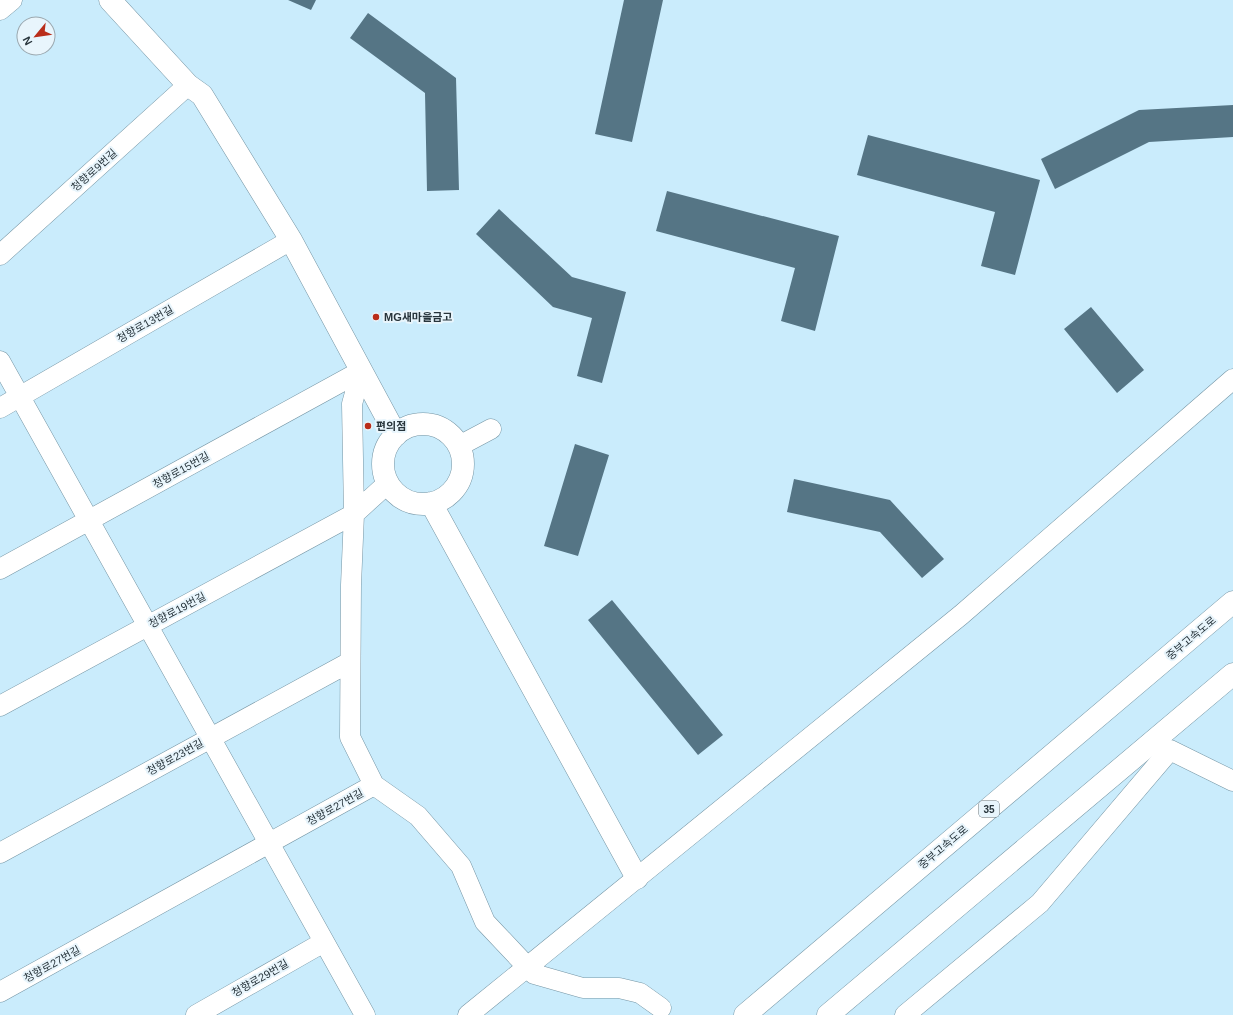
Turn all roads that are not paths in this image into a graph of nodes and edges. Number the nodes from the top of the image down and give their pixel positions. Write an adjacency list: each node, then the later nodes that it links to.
1 (12, 0): 3 (street)
2 (110, 0): 4 (main road)
3 (0, 10)
4 (188, 85): 5 (main road); 6 (street, 청향로9번길)
5 (291, 240): 8 (main road); 10 (street, 청향로13번길)
6 (0, 255)
7 (0, 361): 10 (street)
8 (361, 371): 13 (main road); 17 (street); 18 (street, 청향로15번길)
9 (1233, 379): 30 (street)
10 (20, 397): 11 (street, 청향로13번길); 18 (street)
11 (0, 408)
12 (491, 429): 14 (street)
13 (396, 435): 14 (main road); 15 (main road)
14 (459, 446): 16 (main road)
15 (388, 483): 16 (main road); 17 (street, 청향로19번길)
16 (431, 503): 30 (main road)
17 (354, 514): 21 (street, 청향로19번길); 22 (street)
18 (89, 520): 19 (street, 청향로15번길); 21 (street)
19 (0, 569)
20 (1233, 602): 38 (main road, 중부고속도로 / 35)
21 (148, 626): 24 (street, 청향로19번길); 25 (street)
22 (350, 662): 25 (street, 청향로23번길); 27 (street)
23 (1233, 674): 39 (main road)
24 (0, 706)
25 (211, 738): 28 (street); 29 (street, 청향로23번길)
26 (1233, 781): 40 (street)
27 (374, 785): 28 (street, 청향로27번길); 32 (street, 청향로27번길)
28 (269, 843): 31 (street); 33 (street, 청향로27번길)
29 (0, 852)
30 (637, 878): 32 (street)
31 (324, 942): 35 (street, 청향로29번길); 36 (street)
32 (527, 967): 34 (street, 청향로27번길); 37 (street)
33 (0, 992)
34 (661, 1008)
35 (196, 1015)
36 (365, 1015)
37 (468, 1015)
38 (745, 1015)
39 (828, 1015)
40 (905, 1015)

